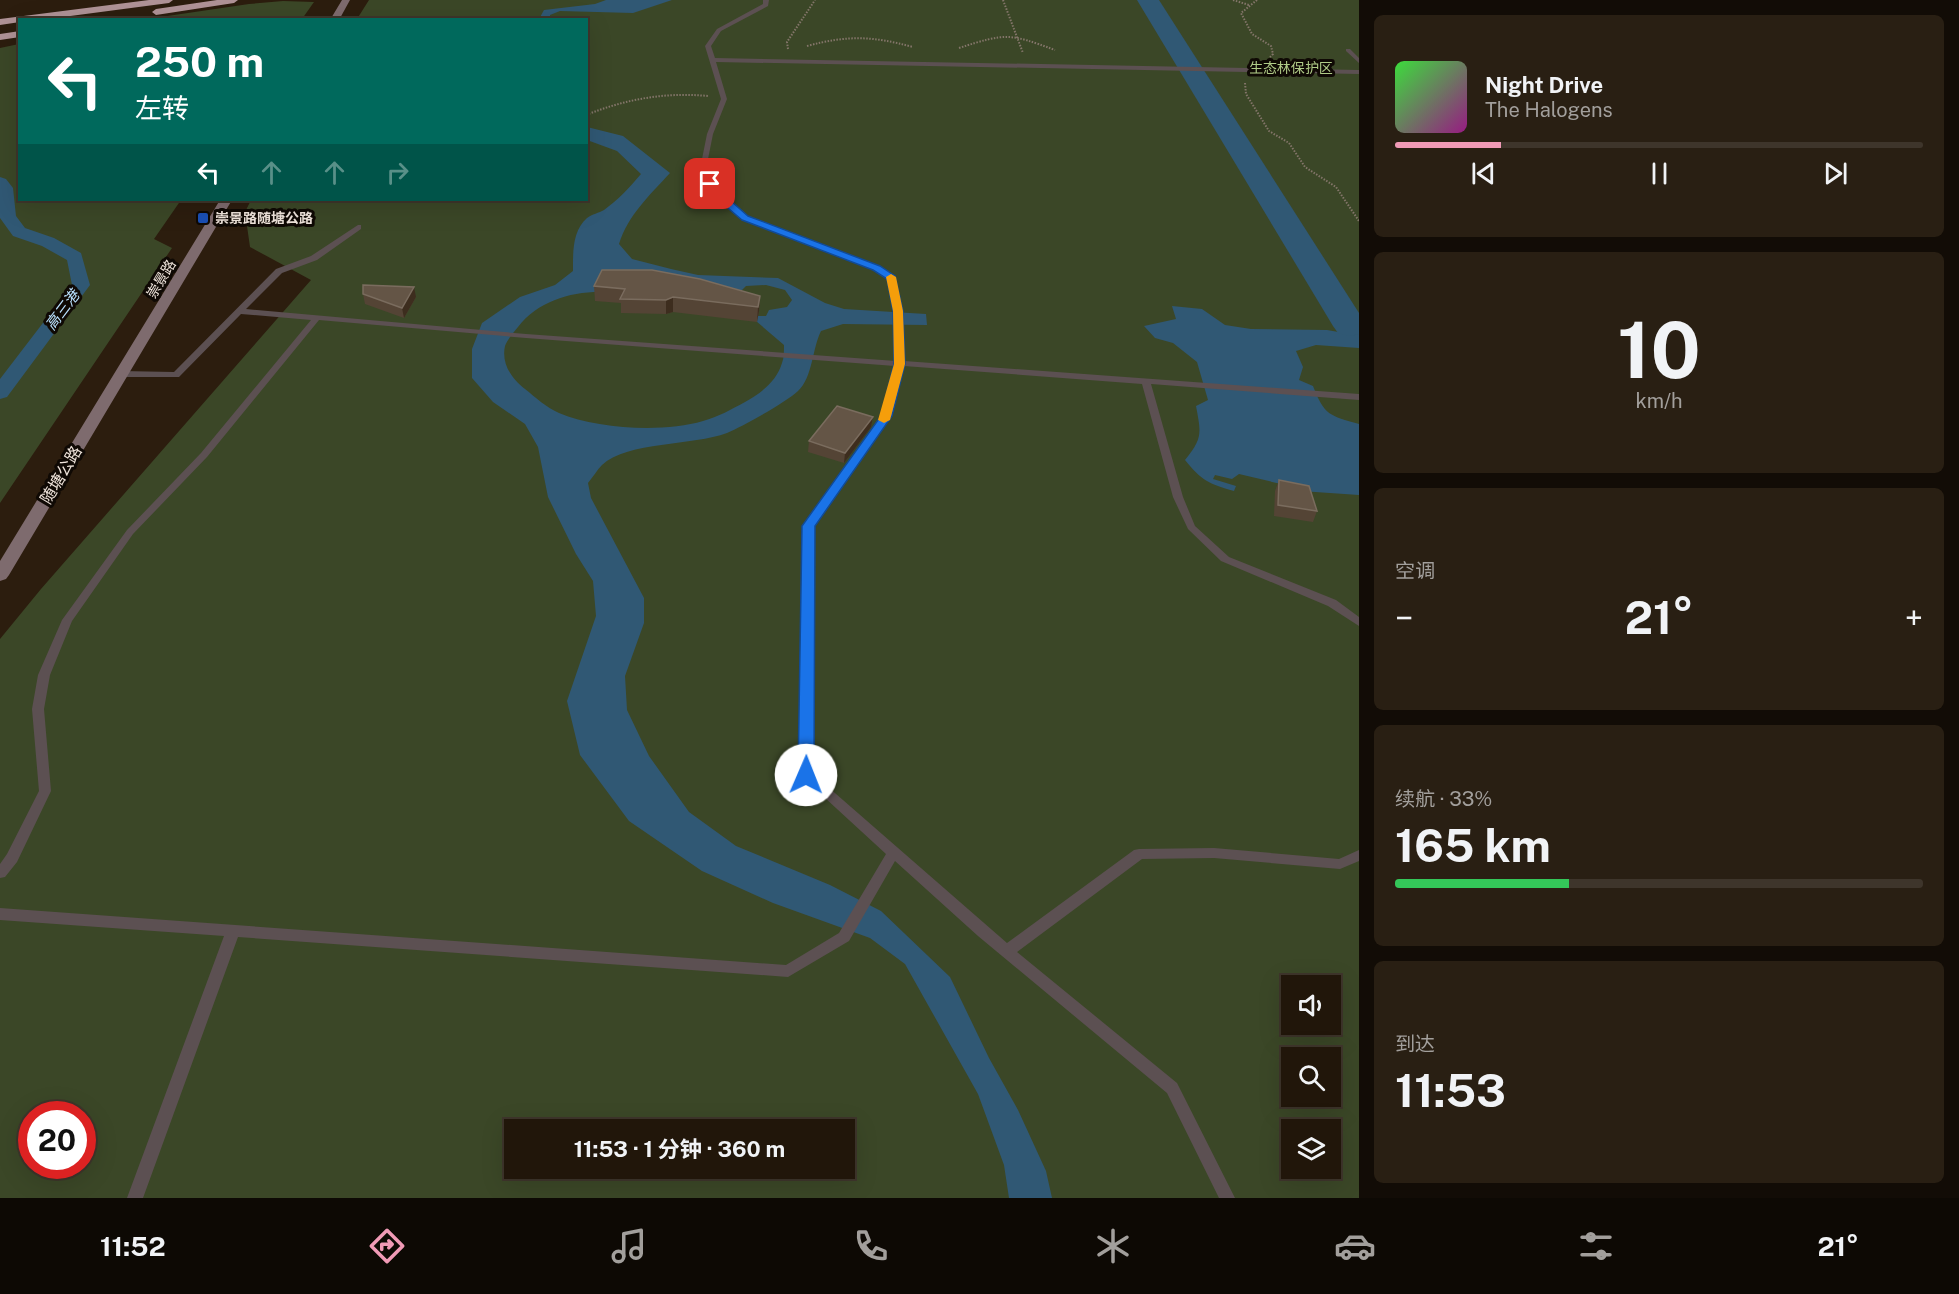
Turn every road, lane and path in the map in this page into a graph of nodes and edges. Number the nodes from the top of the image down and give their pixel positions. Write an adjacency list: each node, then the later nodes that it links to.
1 (169, 0): 11 (highway)
2 (234, 0): 10 (highway)
3 (346, 0): 12 (street)
4 (766, 0): 23 (lane)
5 (815, 0): 21 (path)
6 (1003, 0): 16 (path)
7 (1233, 0): 9 (path)
8 (1257, 0): 9 (path)
9 (1249, 5): 27 (path)
10 (143, 14)
11 (31, 18)
12 (335, 18)
13 (18, 20): 14 (highway)
14 (0, 22)
15 (18, 34): 17 (highway)
16 (1017, 36): 19 (path); 22 (path); 26 (path)
17 (0, 37)
18 (919, 49): 21 (path)
19 (952, 49)
20 (1348, 50): 24 (lane)
21 (788, 52): 25 (path)
22 (1061, 52)
23 (712, 60): 25 (lane); 29 (lane)
24 (1359, 61)
25 (790, 62): 26 (lane)
26 (1028, 66): 27 (lane)
27 (1253, 70): 28 (lane); 32 (path)
28 (1359, 72)
29 (723, 98): 30 (path); 36 (lane)
30 (588, 114)
31 (225, 201): 37 (street, 崇景路)
32 (1359, 221)
33 (358, 227): 34 (lane)
34 (239, 311): 35 (lane); 37 (lane)
35 (317, 318): 36 (lane); 44 (lane)
36 (900, 364): 38 (lane); 42 (lane)
37 (122, 374): 40 (street, 随塘公路)
38 (1146, 381): 39 (lane); 41 (lane)
39 (1359, 397)
40 (0, 575)
41 (1359, 622)
42 (893, 853): 46 (lane); 47 (lane)
43 (1359, 855): 47 (lane)
44 (0, 873)
45 (0, 914): 46 (lane)
46 (232, 931): 48 (lane)
47 (1007, 951): 49 (lane)
48 (135, 1198)
49 (1227, 1198)

